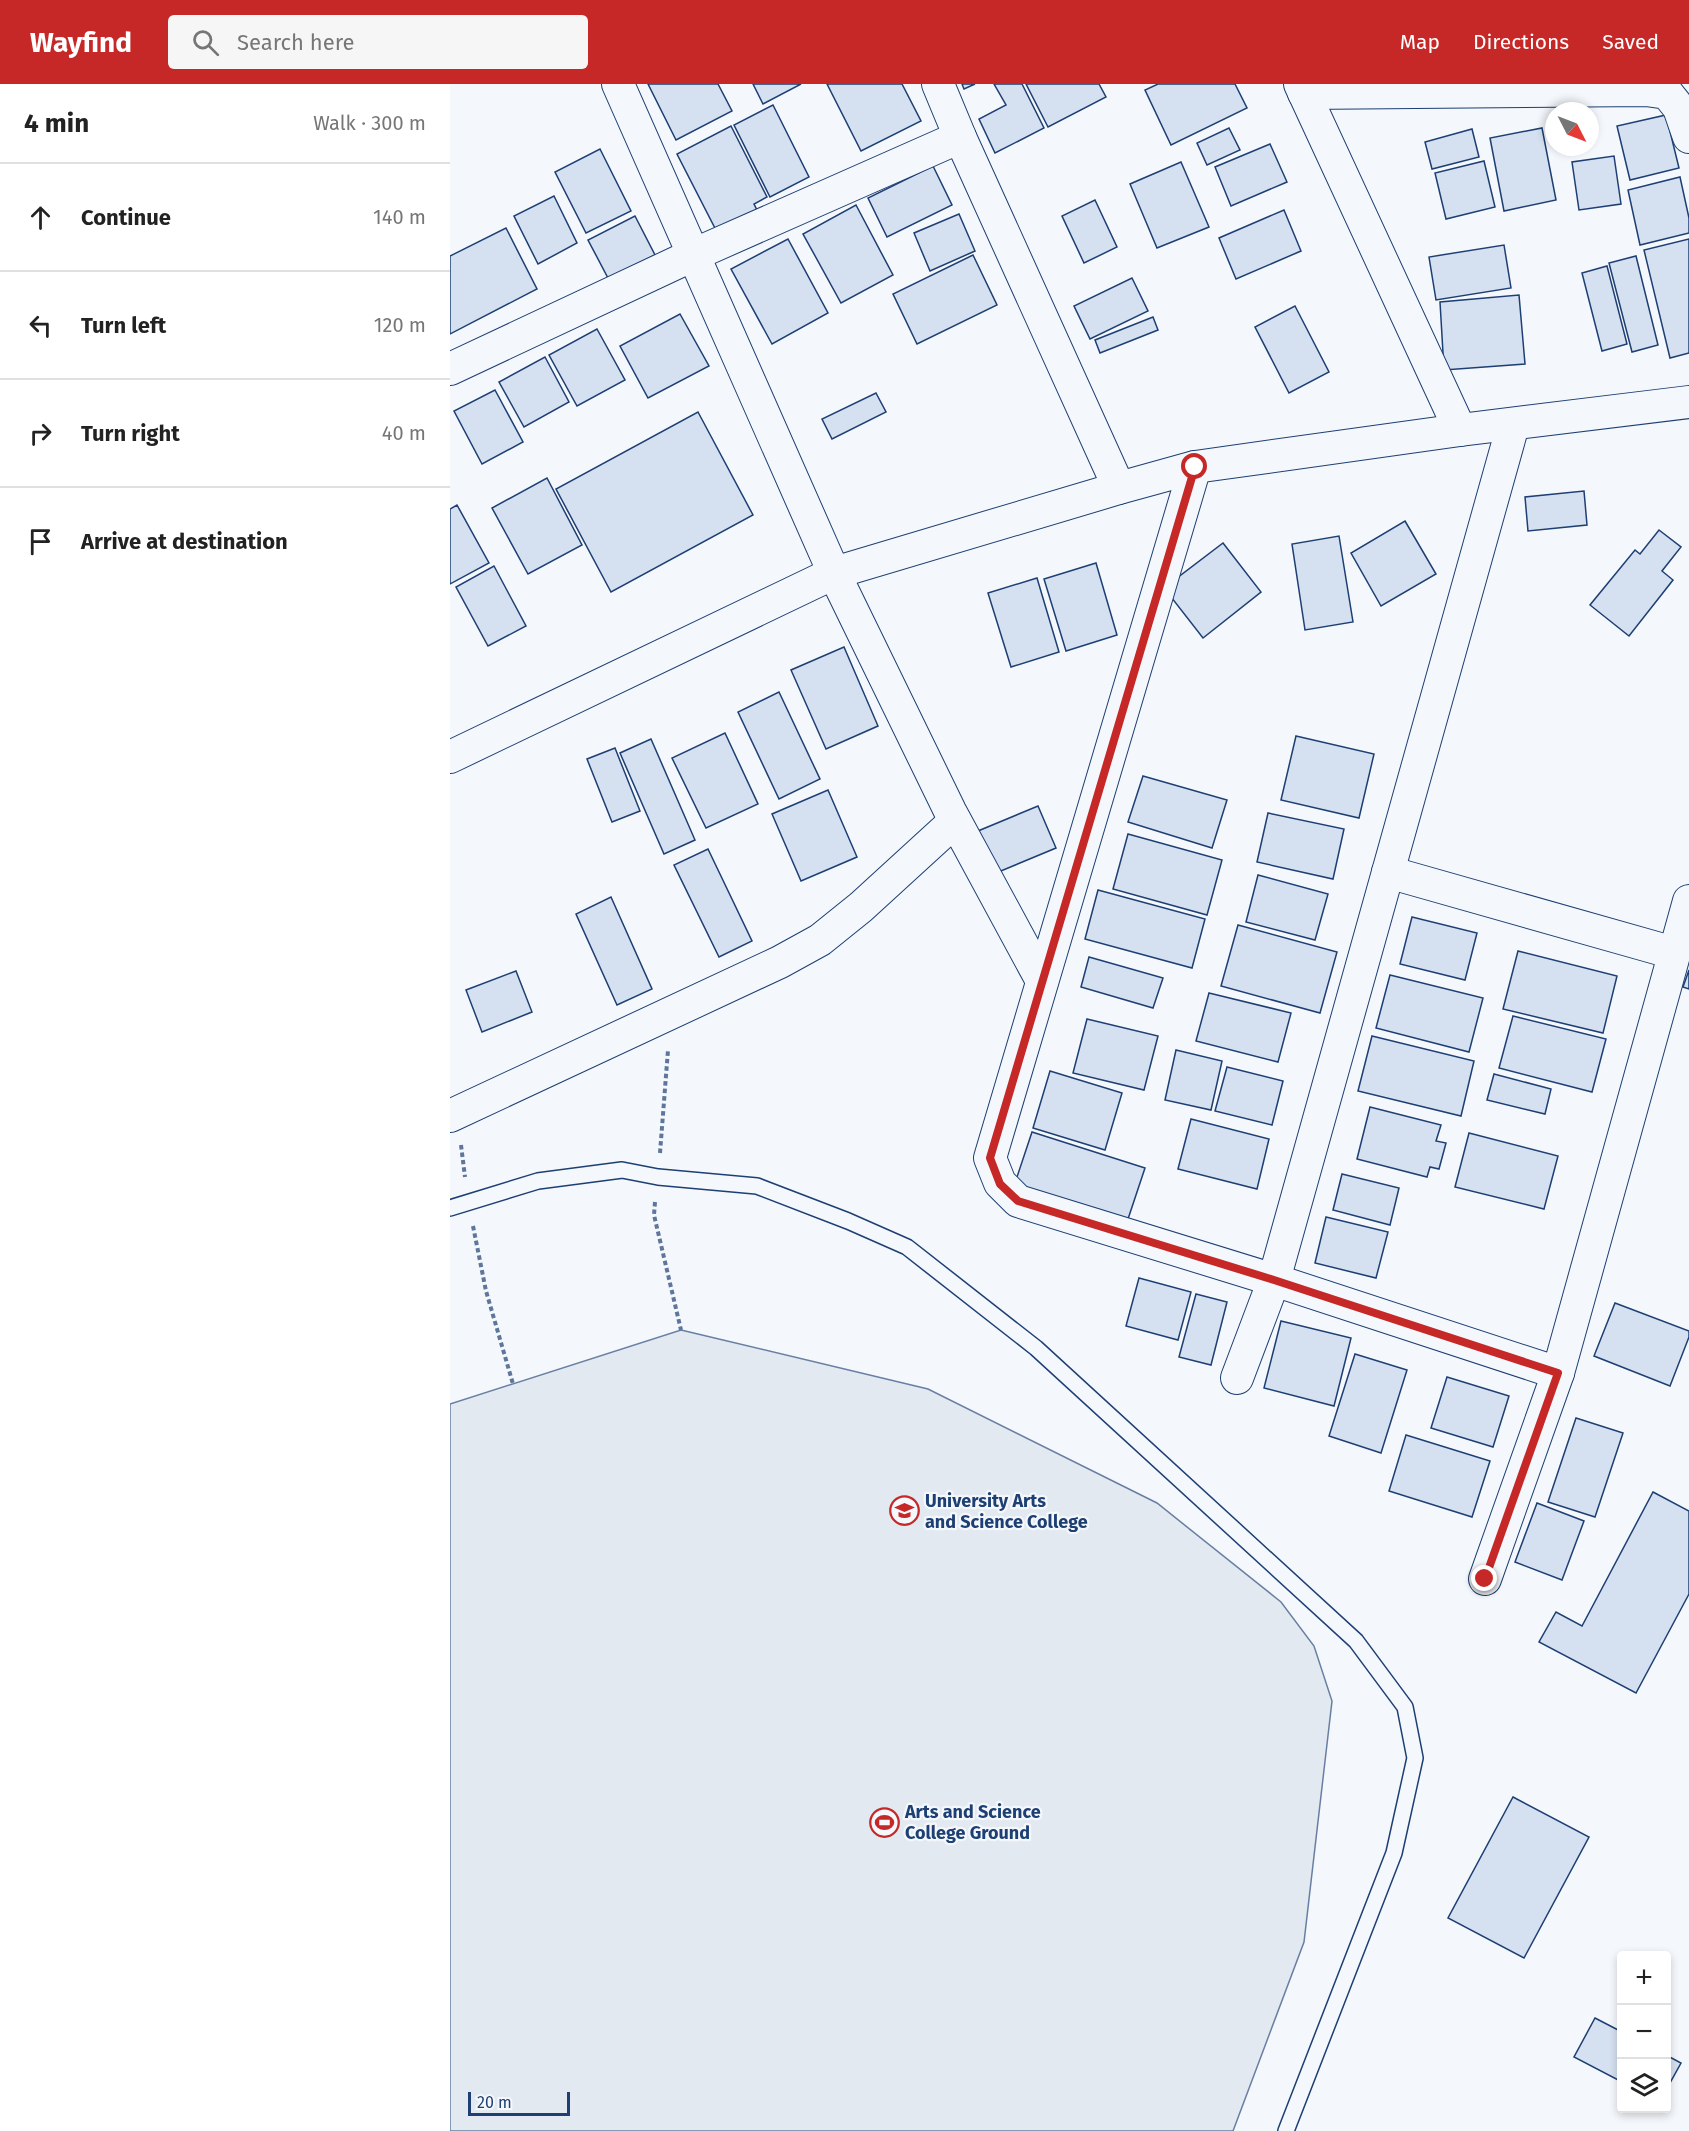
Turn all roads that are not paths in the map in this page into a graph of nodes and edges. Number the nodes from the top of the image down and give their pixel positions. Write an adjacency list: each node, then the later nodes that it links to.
1 (618, 84): 7 (street)
2 (938, 84): 5 (street)
3 (1578, 87): 4 (street); 6 (street)
4 (1302, 89): 11 (street)
5 (960, 137): 7 (street); 13 (street)
6 (1689, 137)
7 (693, 255): 8 (street); 14 (street)
8 (450, 369)
9 (1689, 402): 10 (street)
10 (1513, 425): 11 (street); 17 (street)
11 (1460, 430): 12 (street)
12 (1195, 467): 13 (street); 20 (street)
13 (1119, 488): 14 (street)
14 (834, 573): 15 (street); 16 (street)
15 (450, 757)
16 (955, 820): 20 (street); 21 (street)
17 (1388, 872): 19 (street); 23 (street)
18 (1689, 901): 19 (street)
19 (1674, 952): 24 (street)
20 (1042, 981): 23 (street)
21 (452, 1109)
22 (450, 1208): 27 (lane)
23 (1274, 1280): 24 (street); 25 (street)
24 (1558, 1373): 26 (street)
25 (1237, 1378)
26 (1485, 1579)
27 (1286, 2131)

